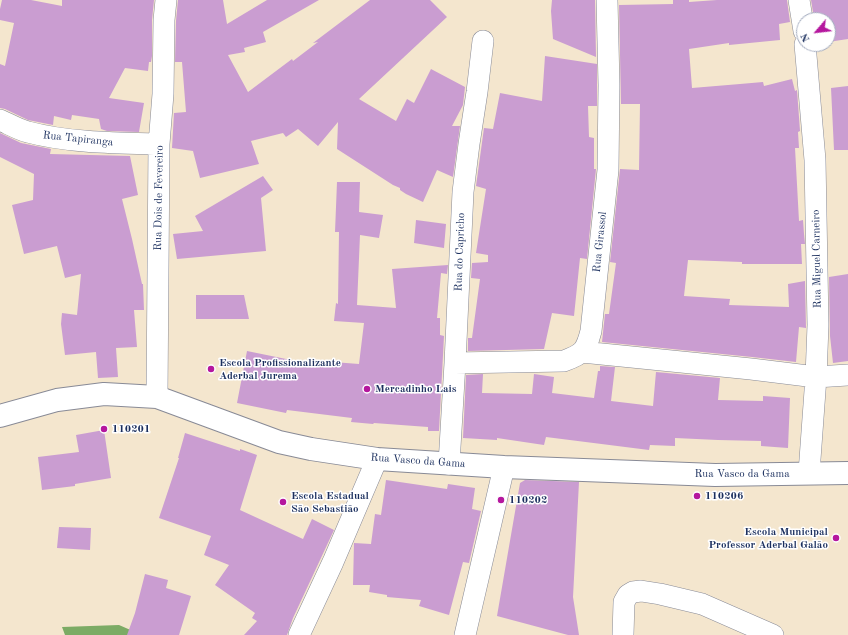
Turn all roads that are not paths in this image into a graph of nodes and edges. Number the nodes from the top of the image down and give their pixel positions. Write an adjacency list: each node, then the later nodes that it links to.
1 (166, 0): 8 (street, Rua Dois de Fevereiro)
2 (607, 0): 9 (street, Rua Girassol)
3 (800, 0): 4 (street)
4 (802, 12)
5 (483, 41): 10 (street, Rua do Capricho)
6 (806, 52): 12 (street, Rua Miguel Carneiro)
7 (0, 120): 8 (street, Rua Tapiranga)
8 (159, 144): 13 (street, Rua Dois de Fevereiro)
9 (582, 352): 10 (street); 12 (street)
10 (455, 363): 16 (street, Rua do Capricho)
11 (848, 375): 12 (street)
12 (816, 377): 19 (street, Rua Miguel Carneiro)
13 (157, 397): 14 (main road, Rua Vasco da Gama); 15 (main road, Rua Vasco da Gama)
14 (0, 416)
15 (377, 459): 16 (main road, Rua Vasco da Gama); 20 (street)
16 (449, 464): 17 (main road, Rua Vasco da Gama)
17 (504, 467): 19 (main road, Rua Vasco da Gama); 21 (street)
18 (848, 473): 19 (main road, Rua Vasco da Gama)
19 (809, 474)
20 (299, 635)
21 (465, 635)
22 (624, 635): 23 (street)
23 (773, 635)

